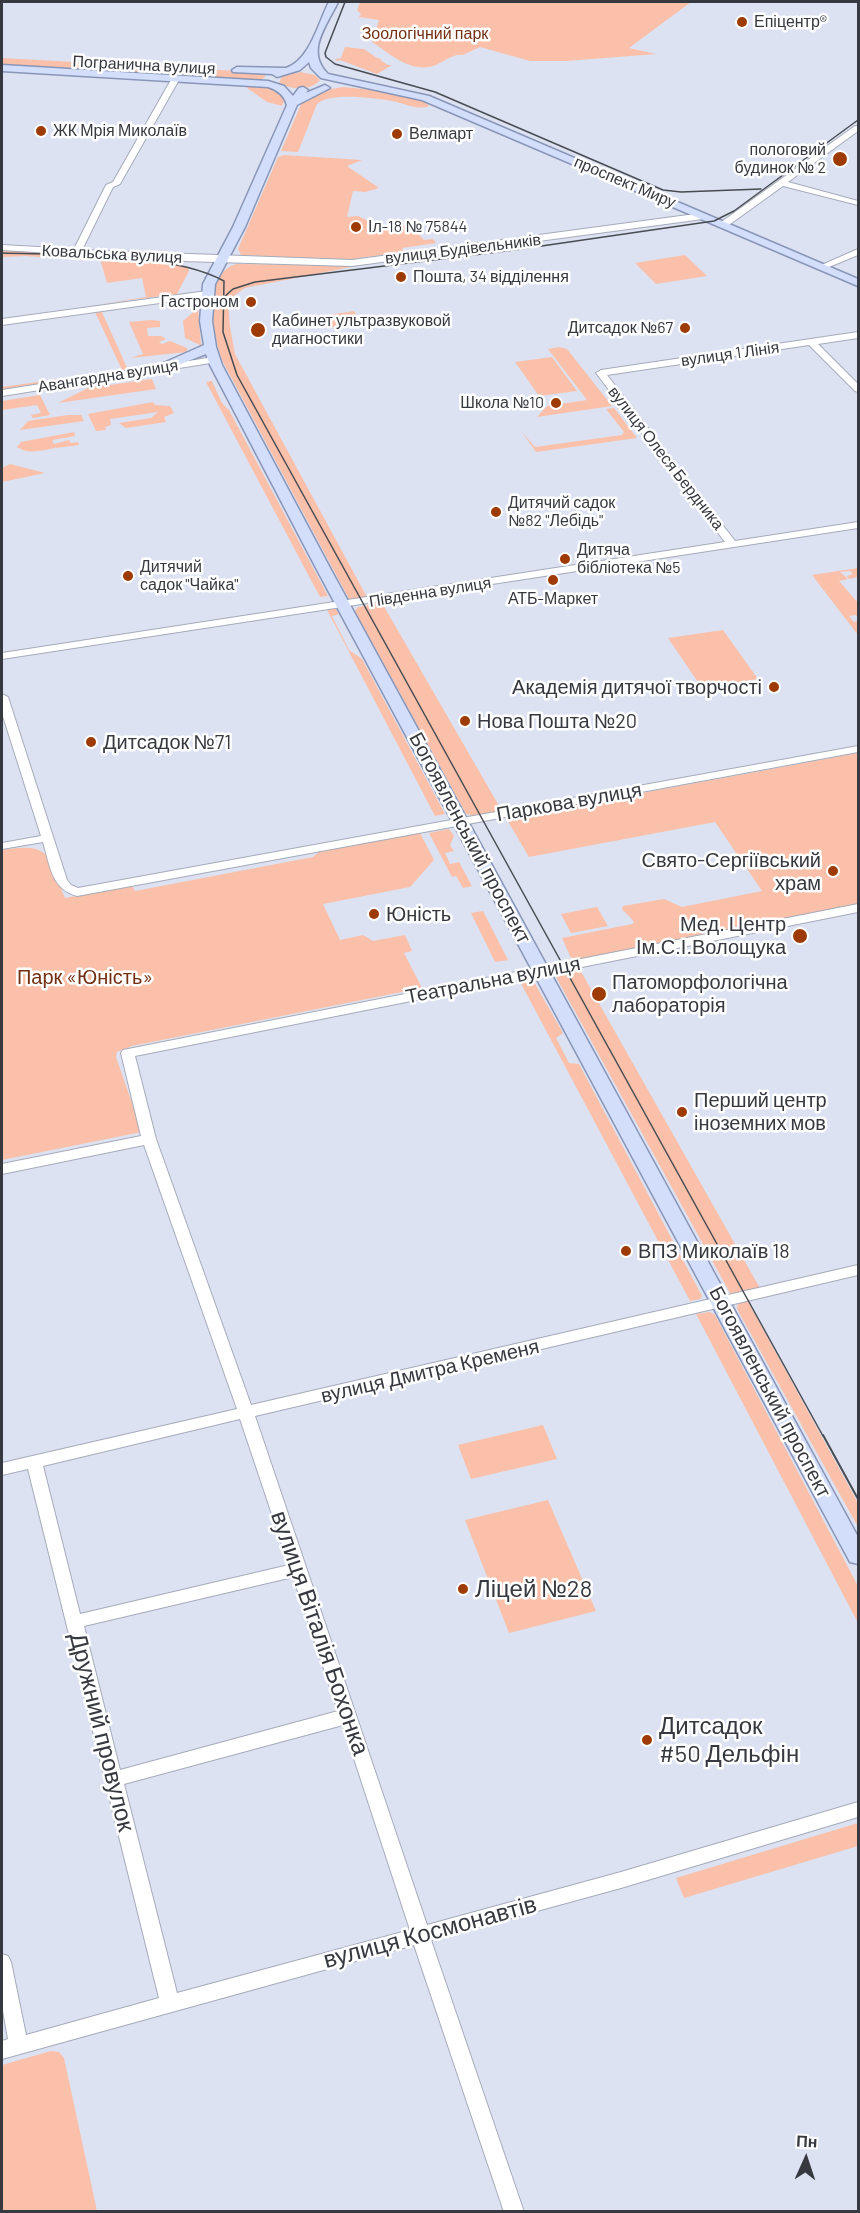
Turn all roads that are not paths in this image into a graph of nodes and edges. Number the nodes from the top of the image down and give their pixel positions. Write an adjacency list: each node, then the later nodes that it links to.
1 (333, 2): 2 (main road)
2 (311, 52): 7 (main road); 8 (main road); 10 (main road)
3 (2, 57): 4 (main road, Погранична вулиця)
4 (63, 60)
5 (2, 69): 9 (main road, Погранична вулиця)
6 (225, 69): 7 (main road, Погранична вулиця)
7 (264, 71): 8 (main road, Погранична вулиця)
8 (289, 71): 10 (main road, Погранична вулиця); 11 (main road)
9 (176, 78): 11 (main road, Погранична вулиця); 20 (street)
10 (323, 79): 12 (main road, проспект Миру); 13 (main road); 17 (main road, проспект Миру)
11 (278, 86): 12 (main road, Погранична вулиця); 13 (main road)
12 (308, 89): 13 (main road, Богоявленський проспект)
13 (292, 105): 22 (main road, Богоявленський проспект)
14 (857, 131): 15 (street)
15 (783, 183): 16 (street); 18 (street)
16 (858, 203)
17 (703, 216): 18 (main road, проспект Миру); 22 (street, вулиця Будівельників)
18 (723, 225): 23 (main road, проспект Миру)
19 (2, 248): 20 (street, Ковальська вулиця)
20 (77, 252): 22 (street, Ковальська вулиця)
21 (858, 252): 23 (street)
22 (222, 259): 25 (main road, Богоявленський проспект)
23 (821, 267): 24 (main road, проспект Миру)
24 (858, 283)
25 (207, 294): 26 (street); 29 (main road, Богоявленський проспект)
26 (2, 322)
27 (858, 335): 28 (street, вулиця 1 Лінія)
28 (812, 342): 31 (street, вулиця 1 Лінія); 32 (street)
29 (212, 354): 30 (main road); 36 (main road, Богоявленський проспект)
30 (156, 369): 33 (street, Авангардна вулиця)
31 (601, 373): 35 (street, вулиця Олеся Бердника)
32 (858, 389)
33 (2, 393)
34 (858, 525): 35 (street, Південна вулиця)
35 (732, 544): 36 (street, Південна вулиця)
36 (342, 604): 37 (street, Південна вулиця); 40 (main road, Богоявленський проспект)
37 (2, 656)
38 (2, 696): 41 (street)
39 (858, 749): 40 (street, Паркова вулиця)
40 (460, 821): 41 (street, Паркова вулиця); 44 (main road, Богоявленський проспект)
41 (48, 838): 42 (street)
42 (2, 846)
43 (858, 908): 44 (street, Театральна вулиця)
44 (541, 970): 45 (street, Театральна вулиця); 49 (main road, Богоявленський проспект)
45 (129, 1053): 46 (street, вулиця Віталія Бохонка)
46 (149, 1139): 47 (street); 50 (street, вулиця Віталія Бохонка)
47 (2, 1169)
48 (858, 1270): 49 (street, вулиця Дмитра Кременя)
49 (721, 1302): 50 (street, вулиця Дмитра Кременя); 53 (main road, Богоявленський проспект)
50 (246, 1413): 51 (street, вулиця Дмитра Кременя); 54 (street, вулиця Віталія Бохонка)
51 (34, 1462): 52 (street, вулиця Дмитра Кременя); 55 (street, Дружний провулок)
52 (2, 1469)
53 (858, 1556)
54 (299, 1569): 55 (street); 56 (street, вулиця Віталія Бохонка)
55 (74, 1622): 57 (street, Дружний провулок)
56 (348, 1716): 57 (street); 59 (street, вулиця Віталія Бохонка)
57 (114, 1779): 61 (street, Дружний провулок)
58 (858, 1810): 59 (street, вулиця Космонавтів)
59 (420, 1934): 61 (street, вулиця Космонавтів); 63 (street, вулиця Віталія Бохонка)
60 (2, 1962): 62 (street)
61 (170, 2003): 62 (street, вулиця Космонавтів)
62 (10, 2048)
63 (514, 2211)

